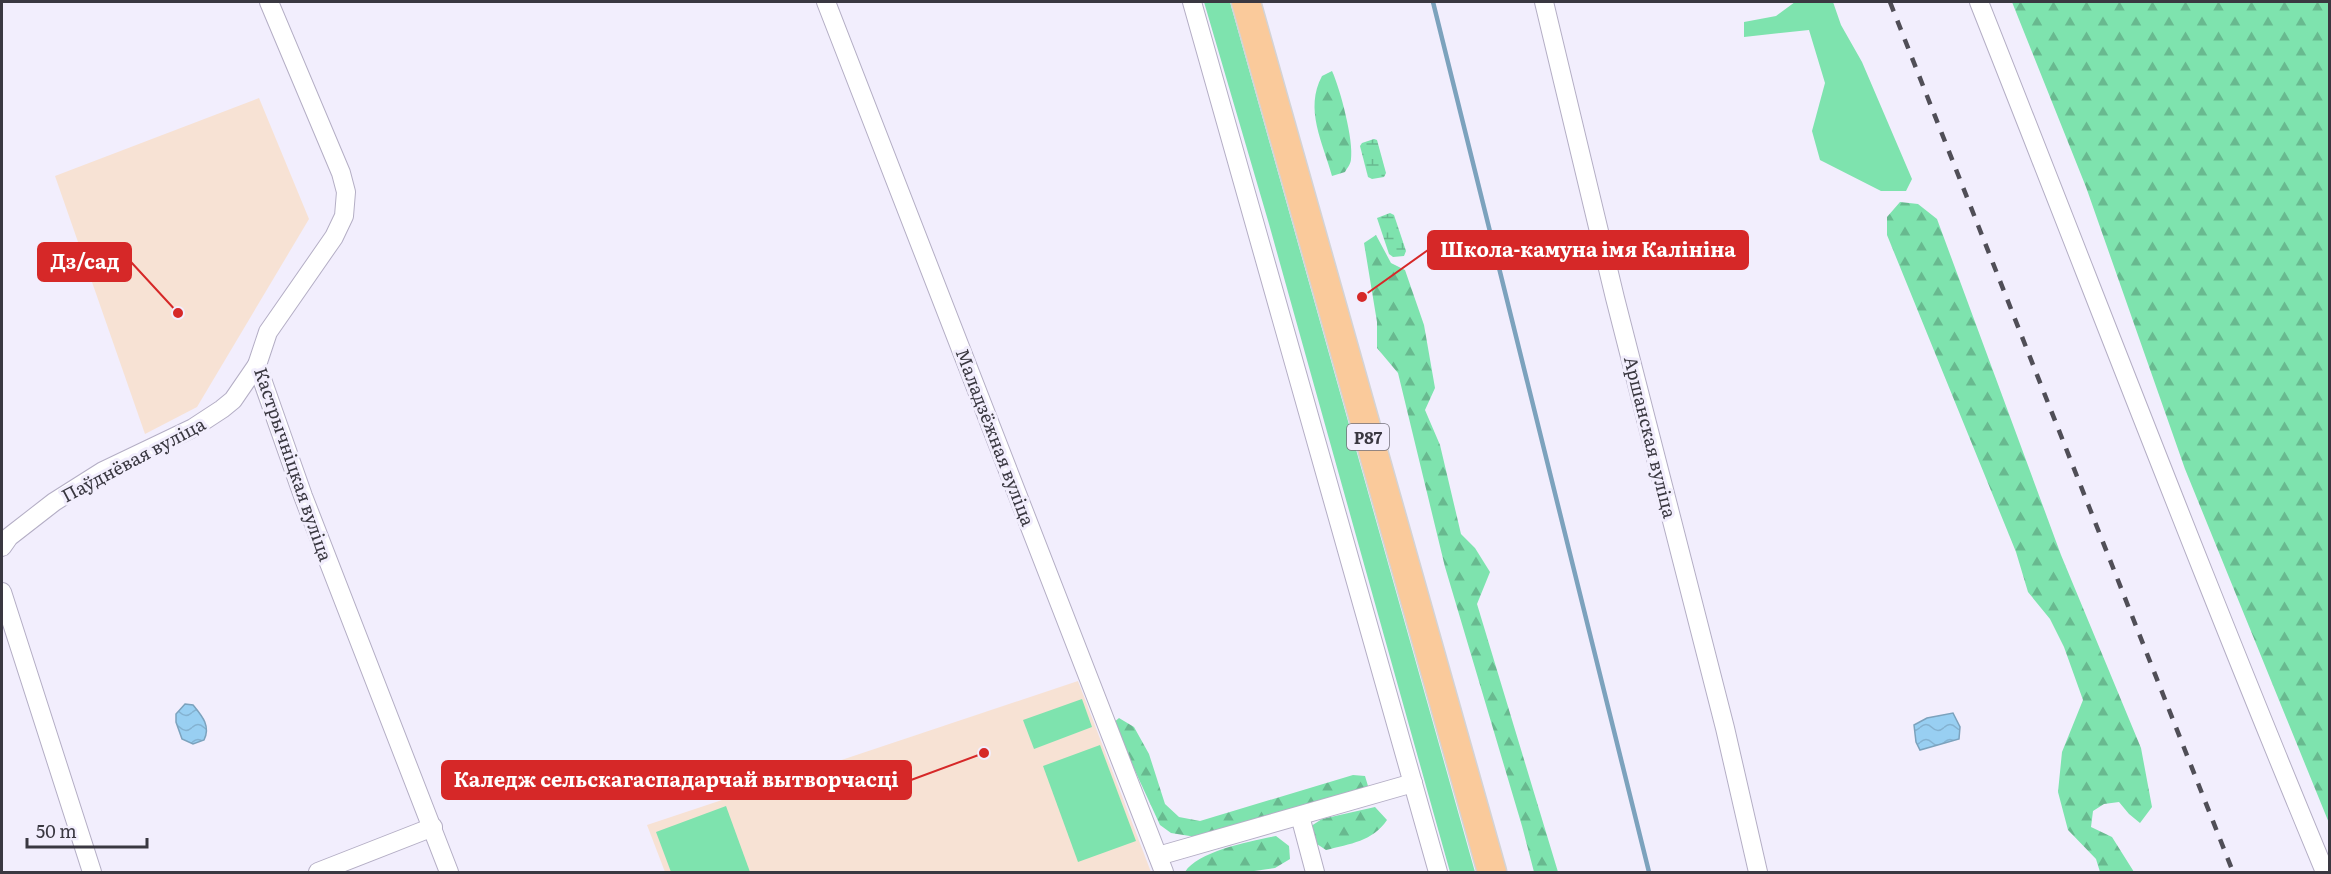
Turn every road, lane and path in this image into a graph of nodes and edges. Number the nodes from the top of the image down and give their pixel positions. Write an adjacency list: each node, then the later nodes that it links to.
1 (269, 2): 7 (street, Кастрычніцкая вуліца)
2 (826, 2): 13 (street, Маладзёжная вуліца)
3 (1192, 2): 10 (street)
4 (1246, 2): 19 (main road, Р87)
5 (1544, 2): 20 (street, Аршанская вуліца)
6 (1978, 2): 21 (street)
7 (257, 365): 8 (street, Паўднёвая вуліца); 12 (street, Кастрычніцкая вуліца)
8 (2, 547)
9 (2, 591): 14 (street)
10 (1413, 783): 11 (street); 18 (street)
11 (1300, 816): 13 (street); 17 (street)
12 (433, 827): 15 (street); 16 (street, Кастрычніцкая вуліца)
13 (1161, 864)
14 (92, 873)
15 (318, 873)
16 (450, 873)
17 (1315, 873)
18 (1438, 873)
19 (1492, 873)
20 (1758, 873)
21 (2325, 873)

